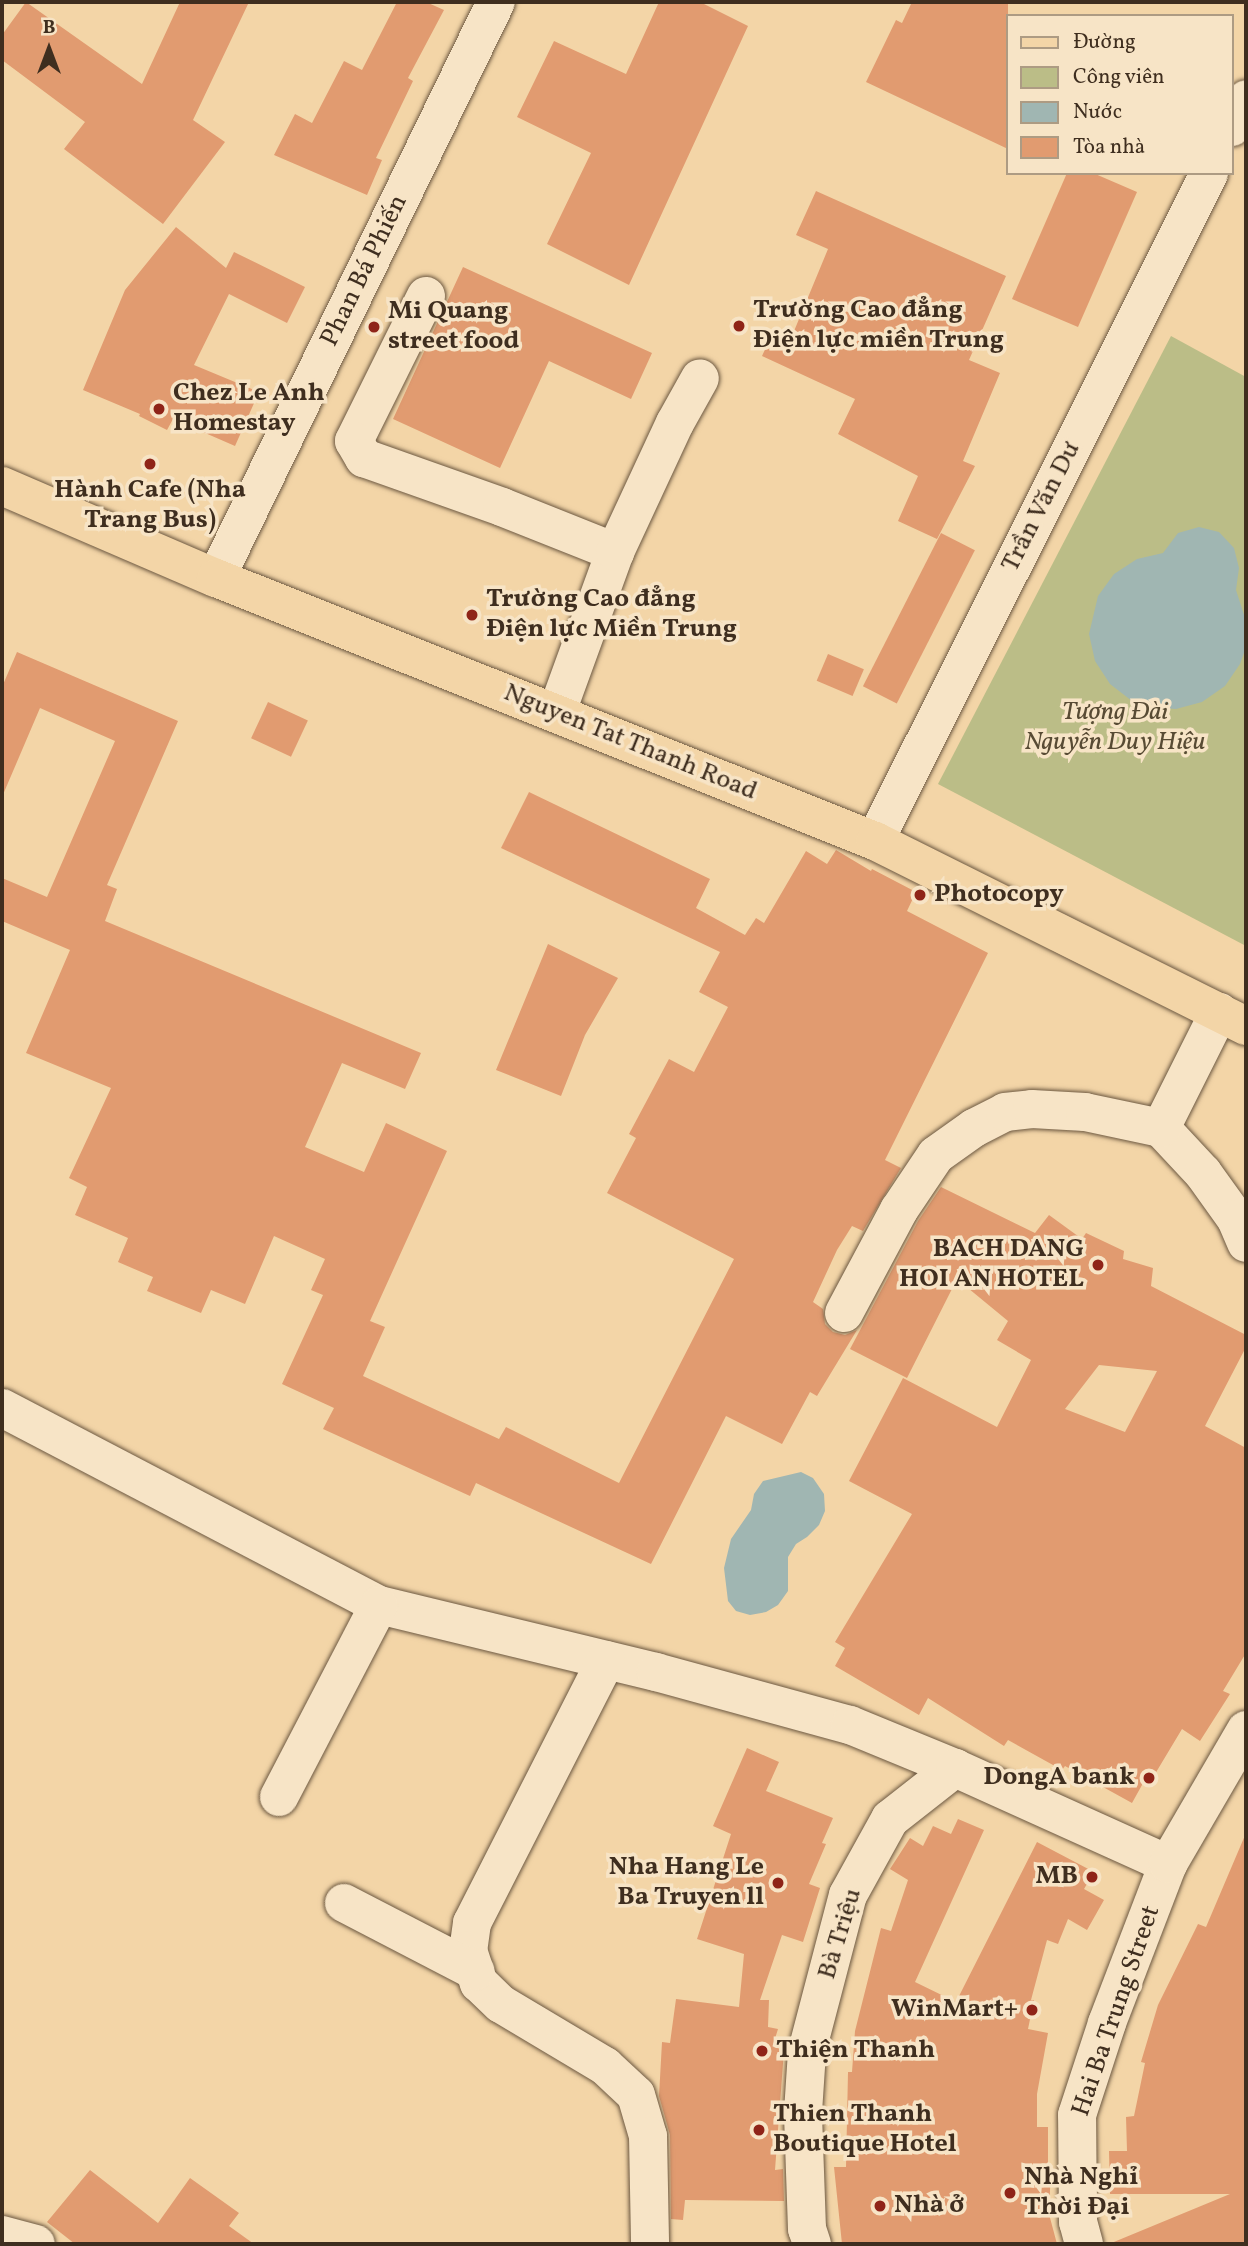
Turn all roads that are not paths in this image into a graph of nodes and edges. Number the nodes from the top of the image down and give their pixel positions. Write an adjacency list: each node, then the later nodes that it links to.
1 (496, 2): 7 (street, Phan Bá Phiến)
2 (1208, 175): 9 (street, Trần Văn Dư)
3 (426, 296): 6 (street)
4 (700, 378): 6 (street)
5 (2, 486): 7 (main road, Nguyen Tat Thanh Road)
6 (615, 552): 8 (street)
7 (216, 578): 8 (main road, Nguyen Tat Thanh Road)
8 (556, 714): 9 (main road, Nguyen Tat Thanh Road)
9 (875, 841): 10 (main road, Nguyen Tat Thanh Road)
10 (1233, 1019): 11 (street)
11 (1161, 1128): 12 (street); 13 (street)
12 (1246, 1243)
13 (844, 1313)
14 (2, 1408): 15 (street)
15 (379, 1605): 16 (street); 19 (street)
16 (606, 1660): 18 (street); 22 (street)
17 (1246, 1730): 20 (street, Hai Ba Trung Street)
18 (956, 1768): 20 (street); 26 (street, Bà Triệu)
19 (279, 1797)
20 (1168, 1864): 27 (street, Hai Ba Trung Street)
21 (344, 1903): 22 (street)
22 (475, 1971): 25 (street)
23 (2, 2235): 24 (street)
24 (36, 2244)
25 (650, 2244)
26 (812, 2244)
27 (1084, 2244)

